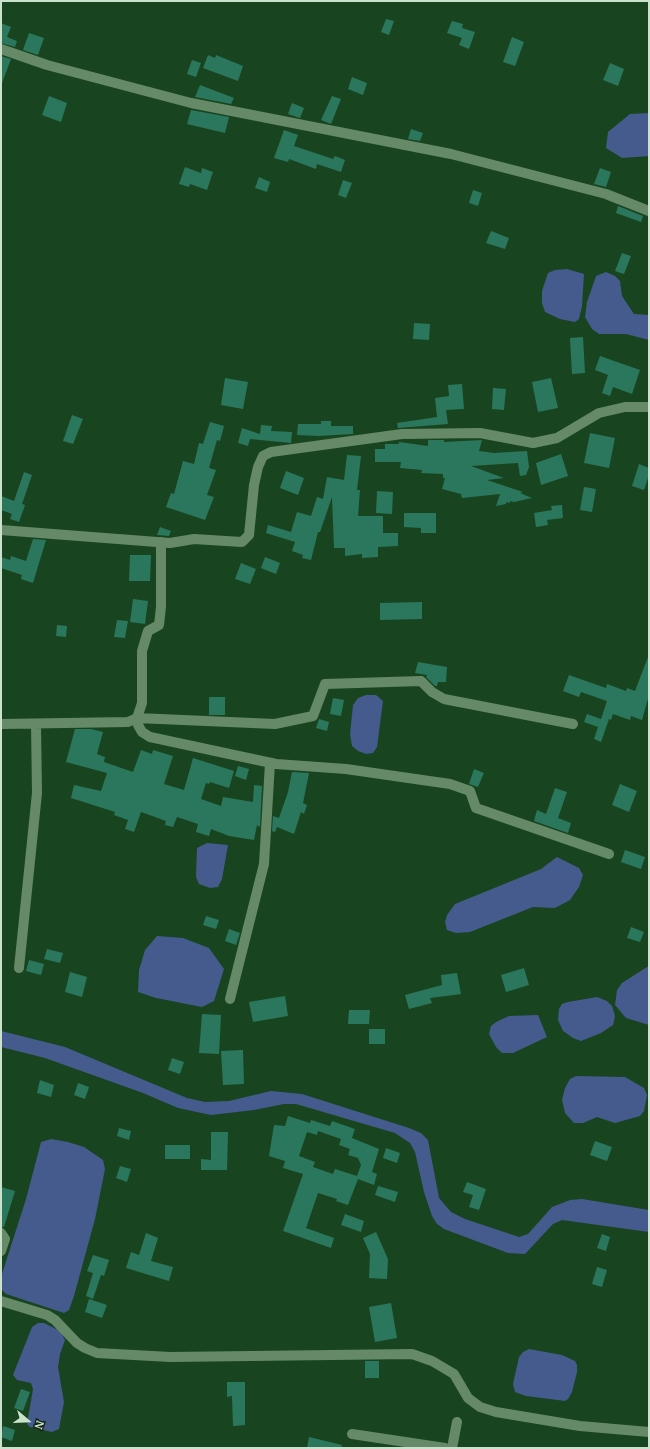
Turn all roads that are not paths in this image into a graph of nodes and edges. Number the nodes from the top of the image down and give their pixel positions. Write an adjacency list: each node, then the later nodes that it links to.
1 (1, 49): 2 (street)
2 (649, 211)
3 (649, 407): 5 (street)
4 (1, 530): 5 (street)
5 (162, 542): 6 (street)
6 (137, 718): 8 (street); 9 (street); 10 (street)
7 (1, 724): 8 (street)
8 (36, 724): 12 (street)
9 (572, 724)
10 (270, 763): 11 (street); 13 (street)
11 (609, 854)
12 (19, 968)
13 (230, 999)
14 (1, 1233): 15 (street)
15 (1, 1251)
16 (1, 1301): 18 (street)
17 (457, 1422): 21 (street)
18 (649, 1432)
19 (352, 1434): 20 (street)
20 (445, 1448)
21 (452, 1448)

